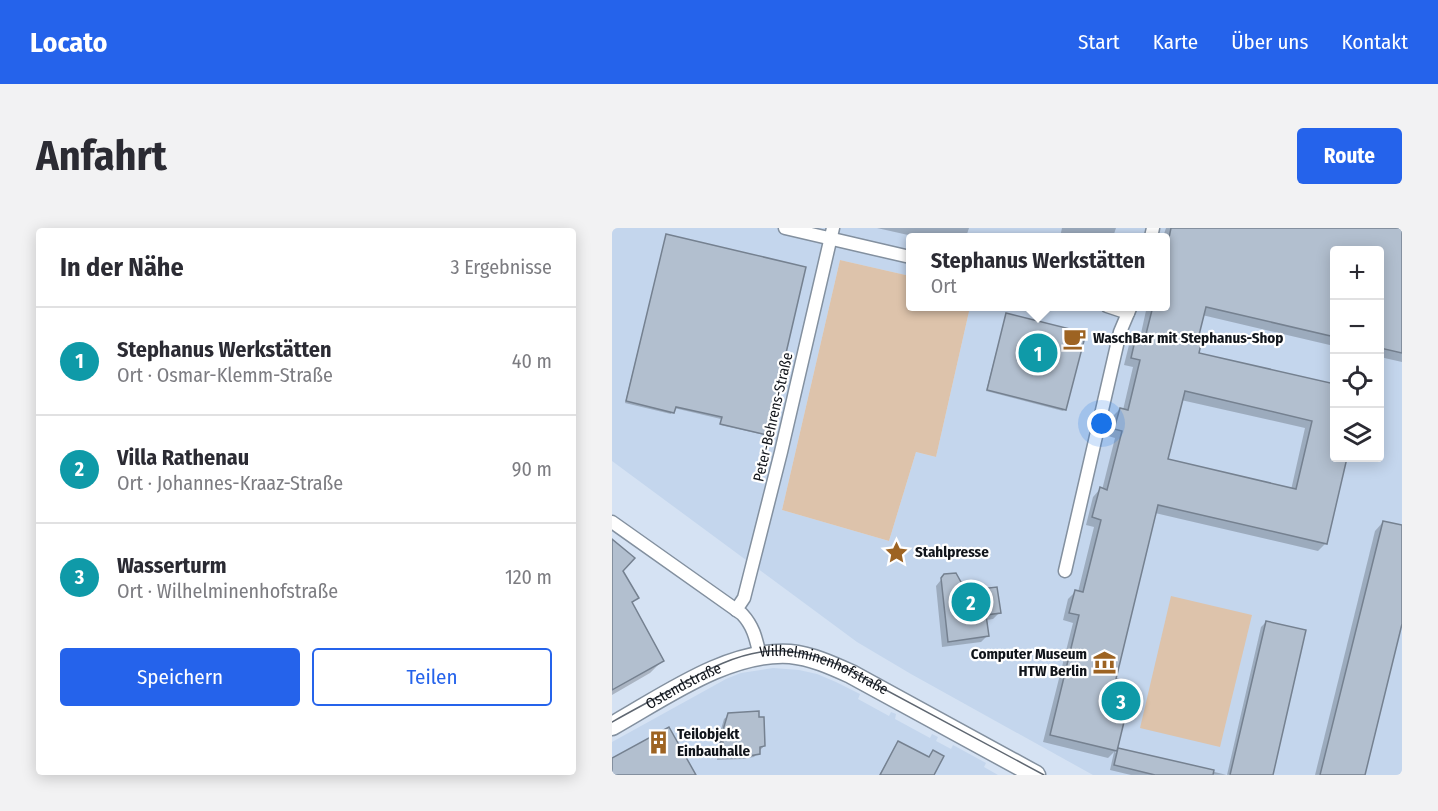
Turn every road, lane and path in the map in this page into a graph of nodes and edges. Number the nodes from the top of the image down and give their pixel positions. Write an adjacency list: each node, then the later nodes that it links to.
1 (785, 228): 2 (street)
2 (832, 233): 3 (street); 7 (street, Peter-Behrens-Straße)
3 (906, 256)
4 (1129, 311): 6 (street)
5 (612, 522): 7 (street, Wilhelminenhofstraße)
6 (1065, 571)
7 (736, 610): 8 (street, Wilhelminenhofstraße)
8 (760, 656): 9 (street, Ostendstraße); 10 (street, Wilhelminenhofstraße)
9 (612, 726)
10 (1036, 775)

